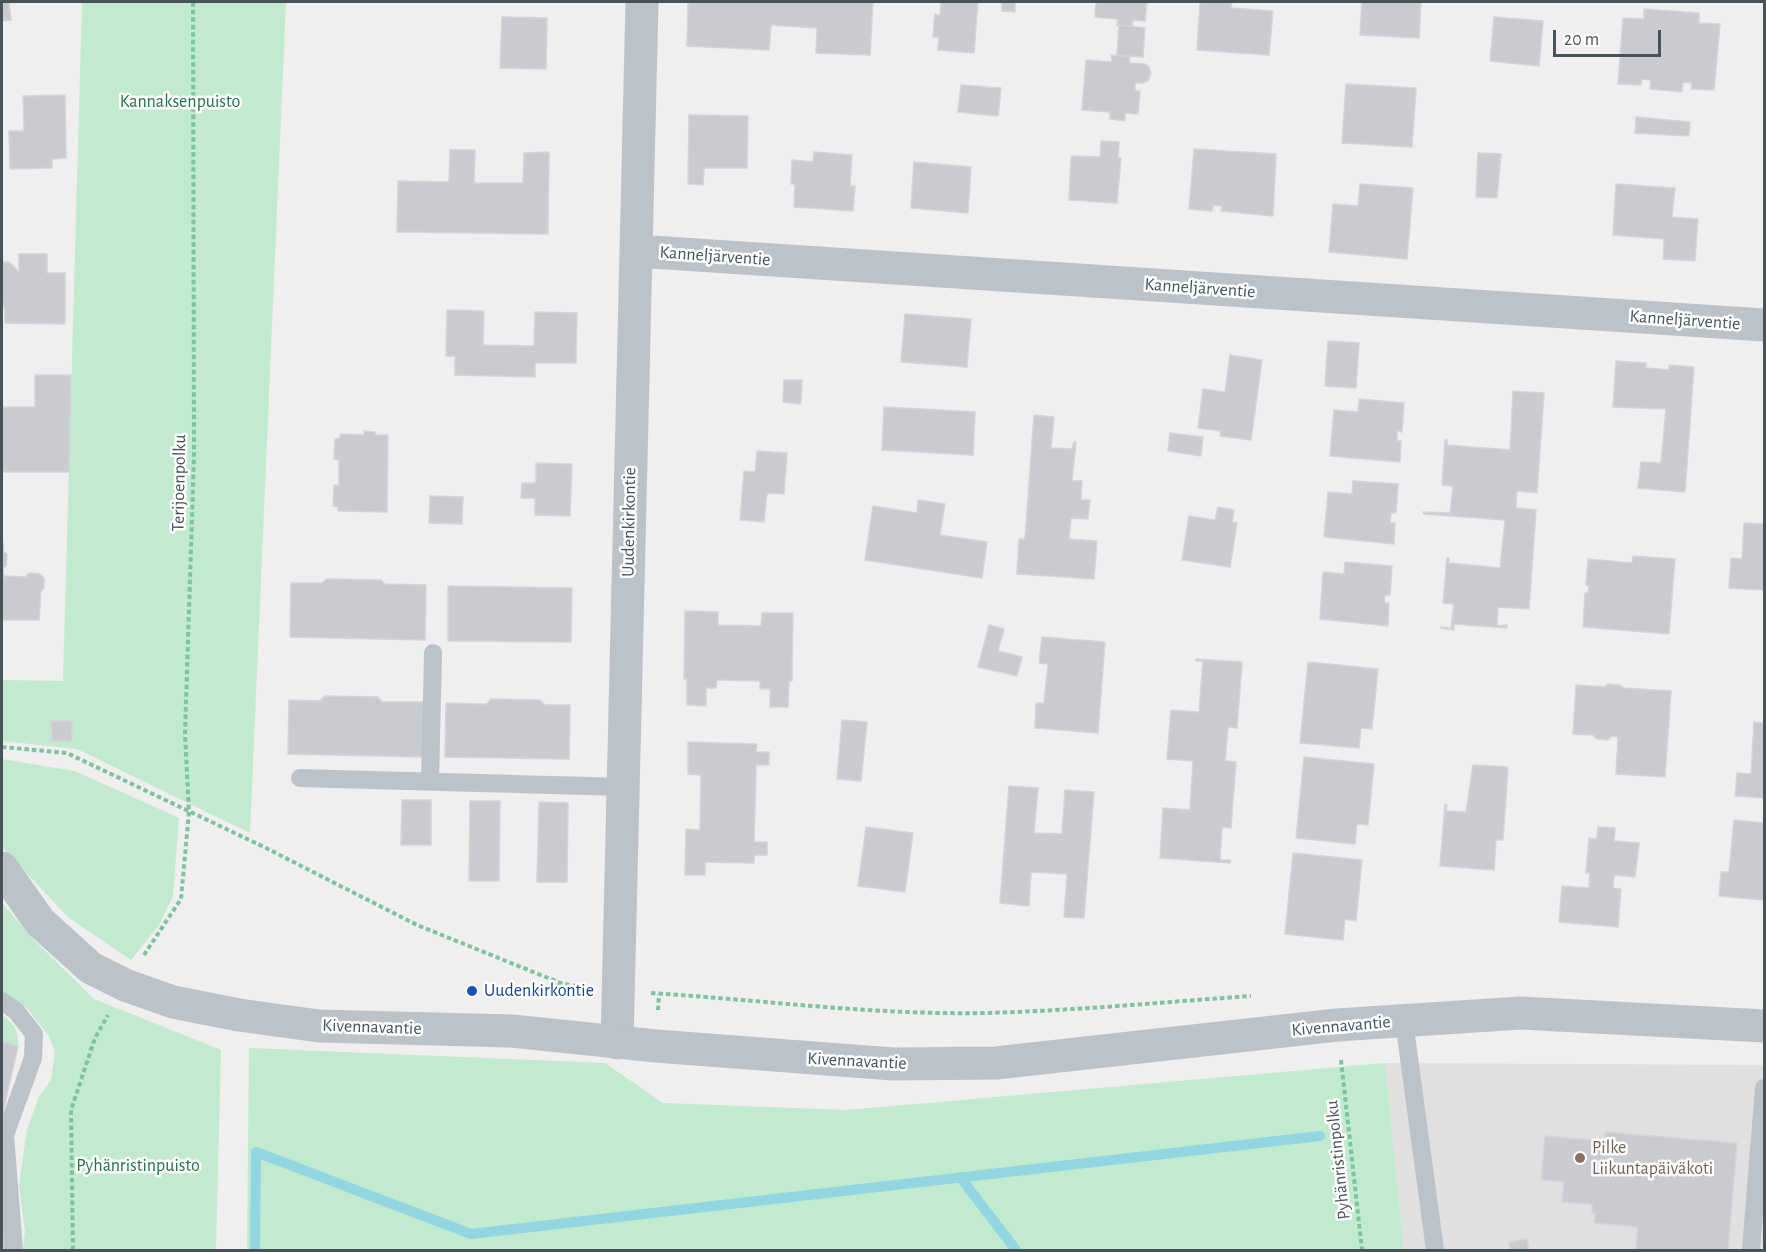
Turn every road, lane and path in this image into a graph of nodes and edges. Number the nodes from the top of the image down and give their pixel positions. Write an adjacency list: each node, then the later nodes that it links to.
1 (193, 2): 10 (path, Terijoenpolku)
2 (642, 2): 3 (street, Uudenkirkontie)
3 (636, 251): 4 (street, Kanneljärventie); 9 (street, Uudenkirkontie)
4 (1764, 325)
5 (433, 653): 8 (lane)
6 (2, 747): 10 (path)
7 (300, 778): 8 (lane)
8 (430, 782): 9 (lane)
9 (623, 788): 16 (street, Uudenkirkontie)
10 (189, 812): 12 (path, Terijoenpolku); 13 (path)
11 (2, 868): 14 (street, Kivennavantie)
12 (145, 954)
13 (563, 984): 15 (path); 16 (path)
14 (125, 985): 21 (street, Kivennavantie); 25 (path)
15 (543, 991)
16 (618, 991): 17 (path); 21 (street, Uudenkirkontie)
17 (1262, 996)
18 (2, 1001): 24 (lane)
19 (1404, 1021): 20 (street, Kivennavantie); 21 (street, Kivennavantie); 27 (lane)
20 (1764, 1026)
21 (617, 1043)
22 (1341, 1067): 26 (path, Pyhänristinpolku)
23 (1764, 1088): 28 (lane)
24 (14, 1251)
25 (73, 1251)
26 (1362, 1251)
27 (1435, 1251)
28 (1751, 1251)

